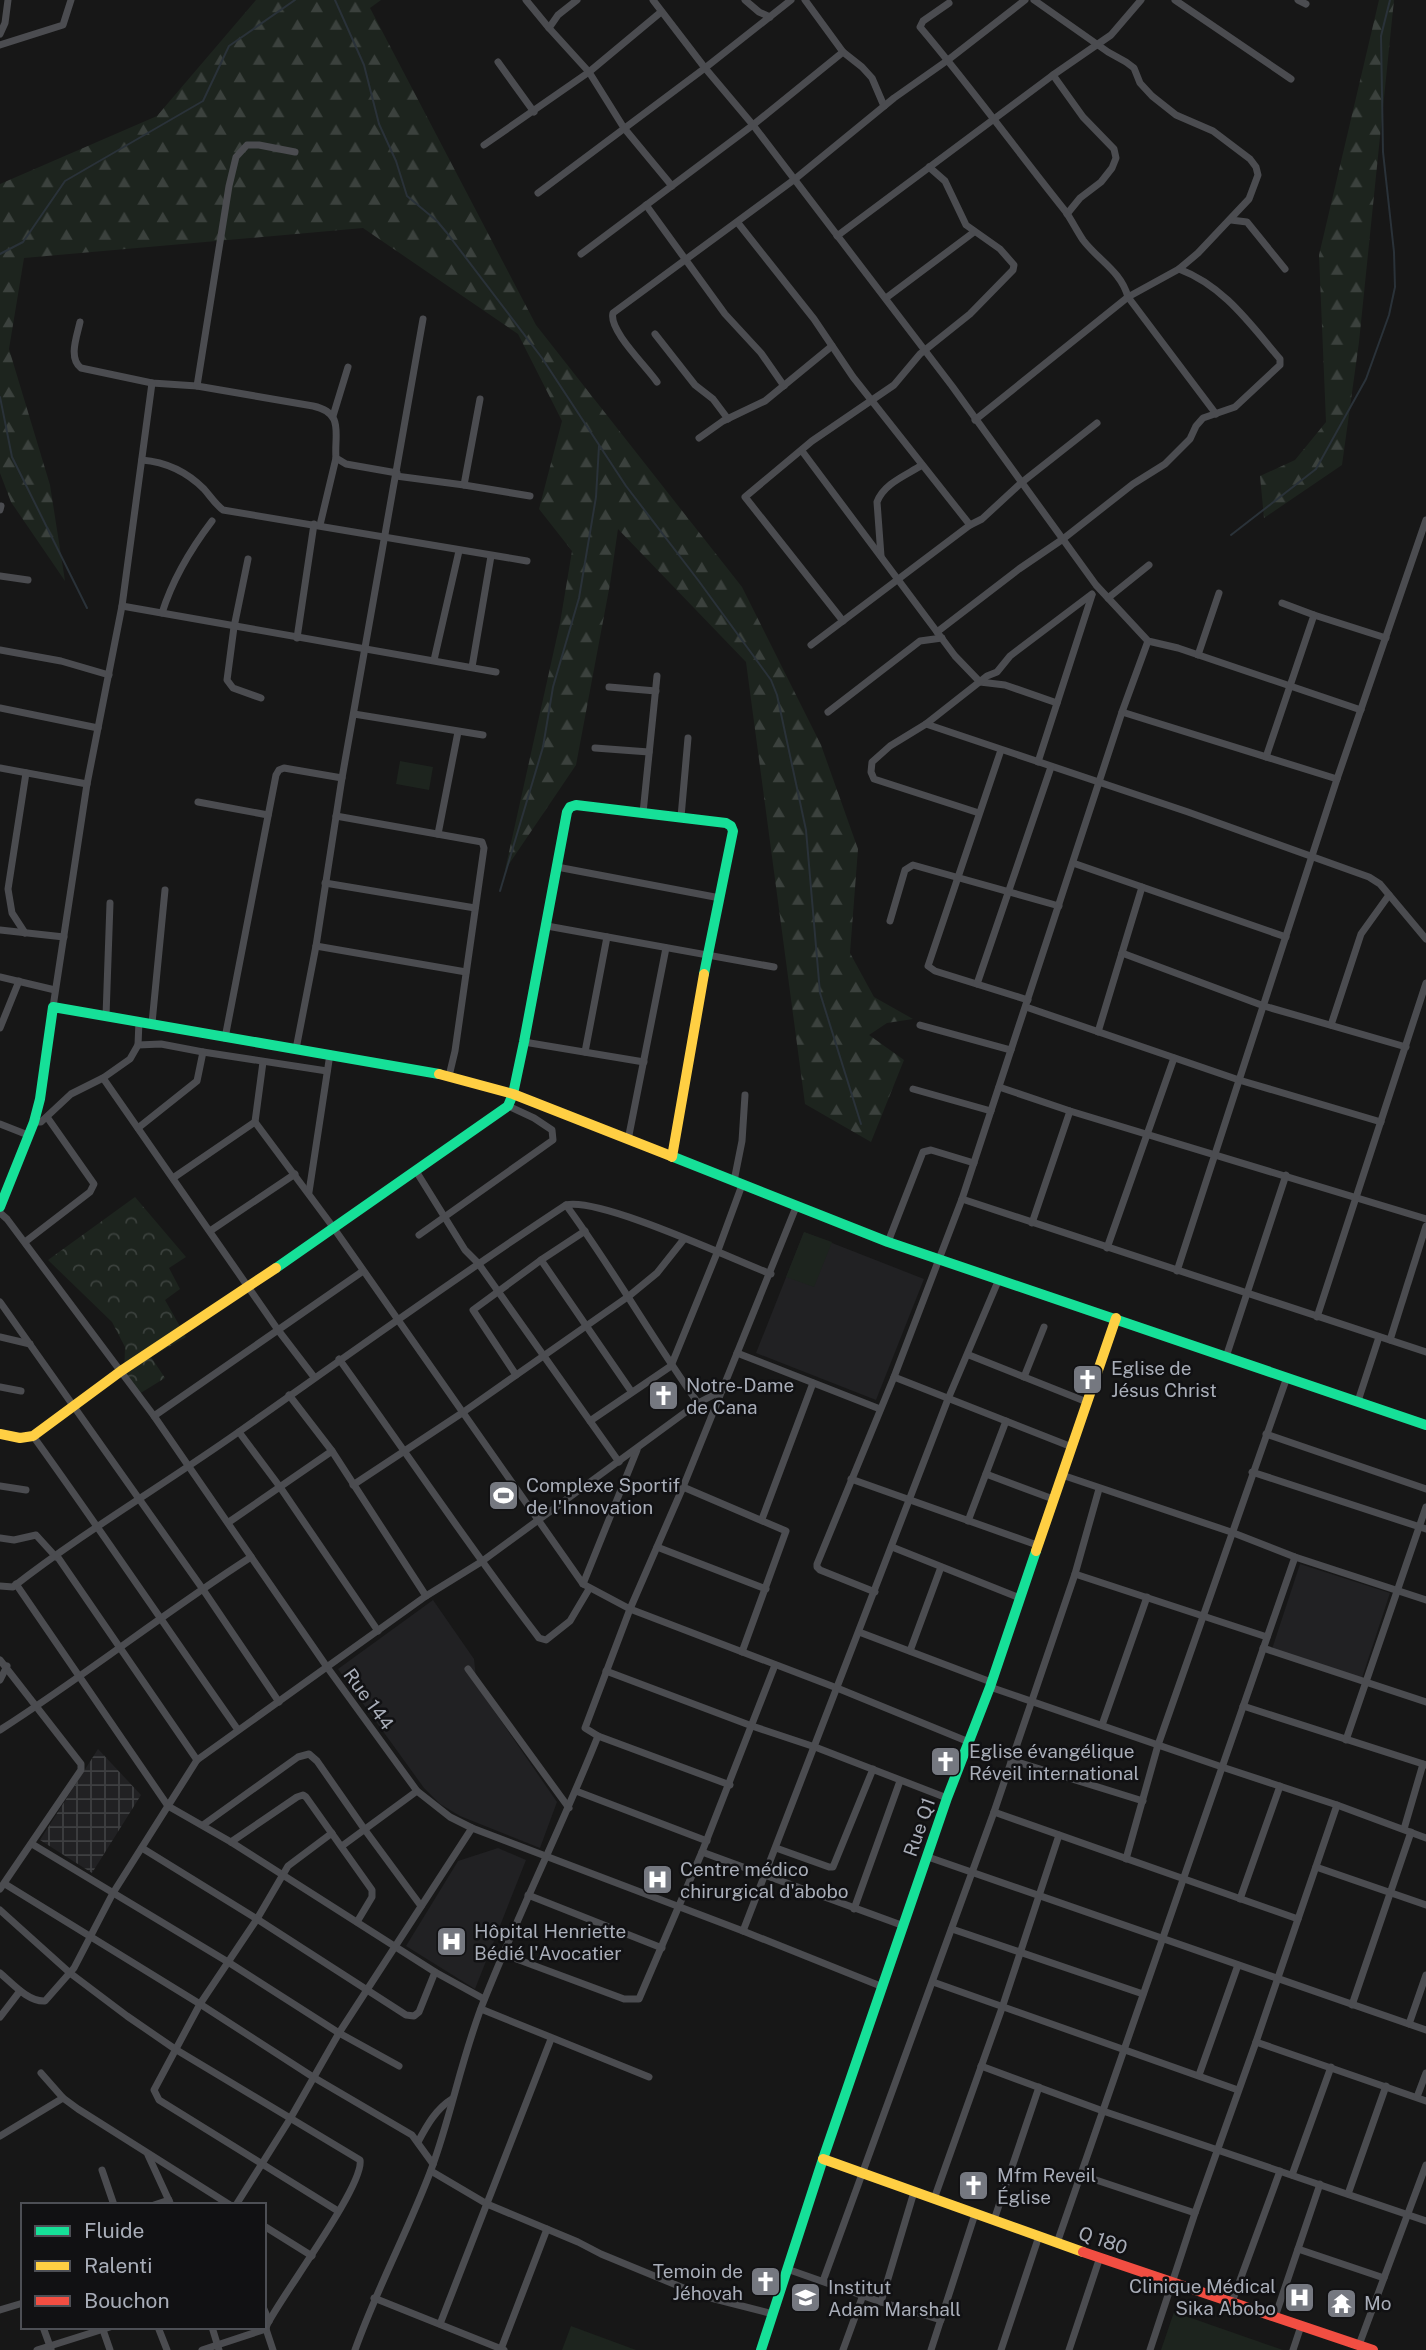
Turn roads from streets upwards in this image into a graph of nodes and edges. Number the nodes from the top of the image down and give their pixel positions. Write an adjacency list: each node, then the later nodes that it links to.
1 (8, 0): 19 (street)
2 (71, 0): 21 (street)
3 (526, 0): 18 (street)
4 (577, 0): 18 (street)
5 (653, 0): 16 (street)
6 (745, 0): 17 (street)
7 (791, 0): 17 (street)
8 (805, 0): 22 (street)
9 (1024, 0): 23 (street)
10 (1034, 0): 20 (street)
11 (1141, 0): 20 (street)
12 (1175, 0): 28 (street)
13 (1298, 0): 15 (street)
14 (949, 2): 23 (street)
15 (1306, 4)
16 (661, 12): 25 (street); 26 (street)
17 (770, 17): 25 (street)
18 (549, 27): 26 (street)
19 (0, 34)
20 (1097, 44): 27 (street); 42 (street)
21 (0, 45)
22 (843, 52): 29 (street); 32 (street)
23 (948, 60): 29 (street); 31 (street)
24 (498, 62): 30 (street)
25 (705, 68): 32 (street); 33 (street)
26 (589, 72): 30 (street); 33 (street)
27 (1053, 75): 31 (street); 41 (street)
28 (1291, 79)
29 (884, 106): 37 (street)
30 (534, 112): 34 (street)
31 (994, 119): 36 (street); 41 (street)
32 (753, 125): 37 (street); 38 (street)
33 (624, 128): 38 (street); 39 (street)
34 (484, 145)
35 (295, 152): 60 (street)
36 (929, 167): 44 (street); 45 (street)
37 (795, 179): 43 (street); 45 (street)
38 (672, 186): 40 (street)
39 (538, 193)
40 (646, 205): 46 (street); 47 (street)
41 (1067, 214): 51 (street)
42 (1230, 220): 48 (street); 49 (street)
43 (738, 223): 47 (street); 55 (street)
44 (974, 232): 50 (street); 56 (street)
45 (837, 236): 50 (street)
46 (581, 254)
47 (685, 259): 58 (street); 61 (street)
48 (1179, 269): 51 (street); 64 (street)
49 (1285, 269)
50 (886, 298): 56 (street)
51 (1128, 298): 64 (street); 67 (street)
52 (424, 319): 74 (street)
53 (80, 322): 59 (street)
54 (655, 334): 66 (street)
55 (832, 346): 61 (street); 63 (street)
56 (923, 350): 63 (street); 67 (street)
57 (348, 367): 65 (street)
58 (657, 382)
59 (152, 383): 60 (street); 72 (street)
60 (197, 386): 65 (street)
61 (784, 386): 66 (street)
62 (481, 399): 76 (street)
63 (872, 401): 70 (street); 73 (street)
64 (1216, 414): 83 (street)
65 (333, 416): 71 (street)
66 (727, 419): 69 (street)
67 (975, 420): 75 (street)
68 (1097, 423): 75 (street)
69 (699, 438)
70 (802, 451): 86 (street); 101 (street)
71 (336, 458): 74 (street); 80 (street)
72 (142, 460): 80 (street); 98 (street)
73 (922, 465): 81 (street); 86 (street)
74 (396, 475): 76 (street); 82 (street)
75 (1021, 484): 81 (street); 83 (street)
76 (464, 485): 77 (street)
77 (530, 496)
78 (1426, 520): 105 (street)
79 (212, 521): 99 (street)
80 (317, 525): 82 (street); 104 (street)
81 (970, 525): 91 (street)
82 (386, 537): 84 (street); 109 (street)
83 (1063, 539): 93 (street); 103 (street)
84 (459, 551): 85 (street); 111 (street)
85 (491, 556): 88 (street); 112 (street)
86 (881, 556): 91 (street)
87 (247, 559): 102 (street)
88 (527, 561)
89 (1149, 565): 96 (street)
90 (0, 576): 92 (street)
91 (898, 578): 101 (street); 103 (street)
92 (28, 580)
93 (1096, 584): 95 (street); 96 (street)
94 (1219, 593): 110 (street)
95 (1092, 594): 116 (street); 121 (street)
96 (1108, 598): 106 (street)
97 (1282, 603): 100 (street)
98 (122, 606): 99 (street); 114 (street)
99 (162, 613): 102 (street)
100 (1314, 615): 105 (street); 118 (street)
101 (843, 621): 107 (street)
102 (234, 627): 104 (street); 120 (street)
103 (939, 635): 116 (street); 124 (street)
104 (297, 638): 109 (street)
105 (1386, 638): 123 (street)
106 (1148, 641): 110 (street); 125 (street)
107 (811, 646)
108 (0, 650): 114 (street)
109 (366, 650): 111 (street); 126 (street)
110 (1198, 655): 118 (street)
111 (434, 660): 112 (street)
112 (472, 667): 113 (street)
113 (496, 672)
114 (109, 676): 128 (street)
115 (657, 676): 119 (street)
116 (980, 682): 121 (street); 127 (street)
117 (609, 687): 119 (street)
118 (1290, 687): 123 (street); 135 (street)
119 (656, 691): 134 (street)
120 (261, 698)
121 (1057, 703): 136 (street)
122 (0, 708): 128 (street)
123 (1362, 709): 141 (street)
124 (828, 712)
125 (1122, 712): 135 (street); 142 (street)
126 (354, 714): 129 (street); 140 (street)
127 (926, 724): 133 (street); 146 (street)
128 (99, 728): 143 (street)
129 (458, 732): 130 (street); 150 (street)
130 (483, 735)
131 (688, 738): 149 (street)
132 (595, 748): 134 (street)
133 (1001, 750): 136 (street); 146 (street)
134 (649, 752): 145 (street)
135 (1266, 757): 141 (street)
136 (1038, 762): 137 (street)
137 (1051, 767): 142 (street); 159 (street)
138 (0, 768): 139 (street)
139 (26, 773): 143 (street); 157 (street)
140 (342, 778): 147 (street); 148 (street)
141 (1337, 779): 151 (street)
142 (1099, 783): 151 (street); 152 (street)
143 (87, 784): 169 (street)
144 (198, 802): 147 (street)
145 (643, 813): 149 (street); 153 (street)
146 (979, 813): 154 (street)
147 (268, 816): 194 (street)
148 (336, 816): 150 (street); 155 (street)
149 (681, 817): 161 (street)
150 (438, 834): 164 (street)
151 (1313, 856): 160 (street); 171 (street)
152 (1073, 863): 156 (street); 163 (street)
153 (557, 867): 161 (street); 166 (street)
154 (958, 879): 159 (street); 165 (street); 182 (street)
155 (325, 883): 164 (street); 173 (street)
156 (1142, 887): 171 (street); 175 (street)
157 (4, 889): 168 (street)
158 (165, 890): 189 (street)
159 (1008, 893): 163 (street); 182 (street)
160 (1389, 895): 172 (street); 192 (street)
161 (720, 898): 176 (street)
162 (110, 904): 187 (street)
163 (1059, 906): 184 (street)
164 (475, 908): 178 (street)
165 (890, 921)
166 (547, 926): 170 (street); 195 (street)
167 (0, 930): 168 (street)
168 (24, 933): 169 (street)
169 (64, 937): 183 (street)
170 (607, 937): 174 (street); 201 (street)
171 (1286, 937): 185 (street)
172 (1426, 939)
173 (316, 946): 178 (street); 198 (street)
174 (666, 948): 176 (street); 205 (street)
175 (1122, 953): 185 (street); 193 (street)
176 (707, 956): 177 (street); 227 (street)
177 (774, 967)
178 (466, 972): 207 (street)
179 (0, 977): 180 (street)
180 (19, 981): 183 (street); 190 (street)
181 (1426, 983): 197 (street)
182 (977, 984): 184 (street)
183 (55, 990): 186 (street)
184 (1027, 1004): 193 (street); 199 (street)
185 (1264, 1006): 192 (street); 209 (street)
186 (52, 1007): 187 (street); 218 (street)
187 (106, 1016): 188 (street)
188 (139, 1021): 189 (street); 196 (street)
189 (152, 1023): 194 (street)
190 (0, 1025)
191 (920, 1025): 199 (street)
192 (1331, 1025): 197 (street)
193 (1098, 1032): 203 (street)
194 (225, 1038): 198 (street)
195 (524, 1042): 201 (street); 212 (street)
196 (138, 1045): 200 (street); 208 (street)
197 (1406, 1047): 220 (street)
198 (296, 1049): 202 (street)
199 (1011, 1050): 210 (street)
200 (203, 1052): 204 (street); 222 (street)
201 (585, 1052): 205 (street)
202 (330, 1055): 206 (street); 207 (street)
203 (1174, 1058): 209 (street); 223 (street)
204 (263, 1062): 206 (street); 219 (street)
205 (644, 1062): 225 (street)
206 (327, 1071): 234 (street)
207 (449, 1076): 212 (street)
208 (103, 1078): 217 (street); 222 (street)
209 (1239, 1080): 220 (street); 226 (street)
210 (999, 1087): 215 (street); 216 (street)
211 (913, 1089): 215 (street)
212 (513, 1094): 214 (street); 225 (street)
213 (745, 1095): 233 (street)
214 (508, 1106): 229 (street); 241 (street)
215 (991, 1111): 228 (street)
216 (1070, 1111): 223 (street); 243 (street)
217 (47, 1118): 218 (street); 250 (street)
218 (34, 1122): 224 (street)
219 (255, 1122): 230 (street); 232 (street)
220 (1381, 1122): 235 (street)
221 (0, 1124): 224 (street)
222 (138, 1128): 232 (street)
223 (1147, 1135): 226 (street); 252 (street)
224 (28, 1136): 237 (street)
225 (628, 1139): 227 (street)
226 (1217, 1155): 231 (street); 258 (street)
227 (672, 1157): 233 (street)
228 (974, 1163): 236 (street); 251 (street)
229 (416, 1171): 241 (street); 245 (street)
230 (295, 1174): 234 (street); 246 (street)
231 (1286, 1175): 235 (street); 263 (street)
232 (173, 1178): 246 (street)
233 (738, 1183): 239 (street); 253 (street)
234 (309, 1192): 245 (street)
235 (1357, 1197): 242 (street); 266 (street)
236 (962, 1199): 243 (street); 254 (street)
237 (1, 1201)
238 (566, 1205): 247 (street); 249 (street); 256 (street)
239 (796, 1207): 251 (street); 259 (street)
240 (0, 1213): 250 (street, Rue 144)
241 (445, 1217): 248 (street); 256 (street)
242 (1426, 1219)
243 (1032, 1223): 252 (street)
244 (1426, 1226): 274 (street)
245 (334, 1227): 257 (street); 261 (street)
246 (210, 1231): 261 (street)
247 (585, 1231): 255 (street); 264 (street)
248 (419, 1235)
249 (684, 1239): 253 (street); 264 (street)
250 (25, 1241): 283 (street, Rue 144)
251 (888, 1242): 254 (street)
252 (1107, 1248): 258 (street)
253 (717, 1253): 259 (street); 282 (street)
254 (939, 1259): 260 (street); 286 (street)
255 (541, 1260): 262 (street); 269 (street)
256 (478, 1263): 262 (street); 268 (street)
257 (363, 1271): 268 (street); 271 (street)
258 (1177, 1271): 263 (street)
259 (771, 1274): 277 (street)
260 (999, 1279): 267 (street); 279 (street)
261 (249, 1287): 271 (street); 283 (street)
262 (498, 1291): 278 (street); 284 (street)
263 (1246, 1294): 266 (street); 280 (street)
264 (629, 1296): 269 (street); 282 (street)
265 (0, 1303): 275 (street)
266 (1317, 1317): 273 (street)
267 (1116, 1318): 280 (street); 297 (street, Rue Q1)
268 (397, 1319): 281 (street); 301 (street)
269 (585, 1326): 278 (street); 293 (street)
270 (1044, 1327): 287 (street)
271 (278, 1330): 285 (street); 302 (street)
272 (0, 1337): 275 (street)
273 (1379, 1337): 274 (street); 296 (street)
274 (1390, 1340): 276 (street)
275 (30, 1344): 299 (street)
276 (1426, 1352)
277 (737, 1353): 289 (street); 291 (street)
278 (543, 1355): 284 (street); 303 (street)
279 (969, 1355): 287 (street); 295 (street)
280 (1226, 1357): 288 (street)
281 (339, 1359): 285 (street); 311 (street)
282 (671, 1366): 293 (street); 298 (street)
283 (121, 1371): 299 (street); 302 (street, Rue 144)
284 (516, 1375): 301 (street)
285 (314, 1377): 294 (street)
286 (894, 1377): 295 (street); 300 (street)
287 (1024, 1377): 297 (street)
288 (1287, 1377): 296 (street); 308 (street)
289 (813, 1383): 300 (street); 331 (street)
290 (0, 1387): 292 (street)
291 (723, 1390): 298 (street); 323 (street)
292 (21, 1391)
293 (631, 1391): 303 (street)
294 (289, 1395): 306 (street); 313 (street)
295 (948, 1399): 304 (street); 329 (street)
296 (1358, 1401): 305 (street)
297 (1087, 1402): 310 (street, Rue Q1)
298 (698, 1403): 312 (street)
299 (75, 1406): 309 (street); 327 (street)
300 (880, 1409): 319 (street)
301 (462, 1413): 311 (street); 332 (street)
302 (154, 1416): 315 (street, Rue 144)
303 (590, 1421): 314 (street)
304 (1006, 1421): 310 (street); 317 (street)
305 (1426, 1425)
306 (239, 1432): 315 (street); 322 (street)
307 (0, 1434): 309 (street)
308 (1266, 1434): 316 (street); 325 (street)
309 (33, 1436): 335 (street)
310 (1072, 1447): 318 (street, Rue Q1)
311 (405, 1449): 320 (street); 345 (street)
312 (638, 1449): 314 (street); 350 (street)
313 (332, 1451): 320 (street); 322 (street)
314 (619, 1462): 332 (street)
315 (189, 1465): 327 (street); 334 (street, Rue 144)
316 (1252, 1472): 336 (street); 337 (street)
317 (986, 1474): 328 (street); 333 (street)
318 (1062, 1475): 324 (street); 328 (street, Rue Q1)
319 (851, 1479): 329 (street); 354 (street)
320 (354, 1485): 355 (street)
321 (0, 1486): 326 (street)
322 (280, 1487): 334 (street); 362 (street)
323 (683, 1488): 331 (street); 340 (street)
324 (1099, 1489): 337 (street); 347 (street)
325 (1426, 1489)
326 (26, 1490)
327 (139, 1499): 335 (street); 351 (street)
328 (1054, 1499): 339 (street, Rue Q1)
329 (910, 1500): 333 (street); 341 (street)
330 (1426, 1507): 336 (street)
331 (762, 1520): 352 (street)
332 (538, 1521): 345 (street); 350 (street)
333 (968, 1521): 339 (street)
334 (229, 1522): 343 (street, Rue 144)
335 (97, 1525): 342 (street); 361 (street)
336 (1423, 1528): 353 (street)
337 (1231, 1532): 344 (street); 360 (street)
338 (0, 1538): 342 (street)
339 (1037, 1545): 357 (street, Rue Q1)
340 (657, 1547): 352 (street); 359 (street)
341 (892, 1547): 346 (street); 354 (street)
342 (57, 1556): 348 (street); 365 (street)
343 (251, 1557): 351 (street); 372 (street, Rue 144)
344 (1295, 1557): 353 (street); 364 (street)
345 (481, 1562): 350 (street); 355 (street)
346 (941, 1567): 357 (street); 367 (street)
347 (1076, 1574): 356 (street); 381 (street)
348 (16, 1584): 349 (street); 375 (street)
349 (0, 1586)
350 (586, 1587): 359 (street)
351 (202, 1588): 361 (street); 382 (street)
352 (766, 1589): 368 (street)
353 (1398, 1591): 358 (street); 377 (street)
354 (875, 1592): 363 (street)
355 (426, 1596): 362 (street)
356 (1146, 1597): 360 (street); 386 (street)
357 (1020, 1598): 378 (street, Rue Q1)
358 (1426, 1600)
359 (630, 1609): 368 (street); 374 (street)
360 (1203, 1616): 364 (street); 393 (street)
361 (160, 1619): 365 (street); 389 (street)
362 (378, 1631): 372 (street)
363 (859, 1632): 367 (street); 379 (street)
364 (1267, 1637): 366 (street)
365 (120, 1647): 375 (street); 395 (street)
366 (1263, 1648): 377 (street); 385 (street)
367 (910, 1651): 378 (street)
368 (742, 1652): 370 (street)
369 (0, 1660): 371 (street)
370 (775, 1665): 379 (street); 387 (street)
371 (7, 1666): 376 (street); 384 (street)
372 (327, 1667): 382 (street); 403 (street, Rue 144)
373 (468, 1669): 409 (street)
374 (606, 1671): 387 (street); 390 (street)
375 (78, 1677): 384 (street); 408 (street)
376 (0, 1680)
377 (1366, 1682): 383 (street); 391 (street)
378 (990, 1684): 381 (street); 392 (street, Rue Q1)
379 (837, 1688): 392 (street); 394 (street)
380 (1426, 1692): 383 (street)
381 (1031, 1701): 386 (street); 396 (street)
382 (279, 1702): 389 (street)
383 (1424, 1702)
384 (37, 1706): 388 (street); 420 (street)
385 (1243, 1706): 391 (street); 398 (street)
386 (1102, 1726): 393 (street)
387 (752, 1727): 394 (street); 401 (street)
388 (0, 1730)
389 (238, 1730): 395 (street)
390 (598, 1736): 401 (street); 404 (street)
391 (1346, 1740): 397 (street)
392 (969, 1742): 405 (street, Rue Q1)
393 (1158, 1745): 398 (street); 406 (street)
394 (815, 1747): 399 (street); 423 (street)
395 (197, 1760): 408 (street)
396 (1011, 1760): 406 (street); 410 (street)
397 (1425, 1765): 414 (street)
398 (1222, 1767): 402 (street); 432 (street)
399 (873, 1769): 400 (street); 423 (street)
400 (900, 1781): 405 (street); 442 (street)
401 (730, 1785): 418 (street)
402 (1280, 1786): 407 (street); 438 (street)
403 (417, 1791): 412 (street, Rue 144); 413 (street)
404 (576, 1791): 409 (street); 418 (street)
405 (947, 1798): 426 (street, Rue Q1)
406 (1143, 1801): 427 (street)
407 (1337, 1805): 414 (street); 428 (street)
408 (167, 1806): 411 (street); 422 (street)
409 (569, 1808): 425 (street)
410 (994, 1812): 416 (street); 429 (street)
411 (203, 1825): 413 (street); 419 (street)
412 (471, 1828): 425 (street, Rue 144); 440 (street)
413 (365, 1830): 421 (street); 440 (street)
414 (1407, 1830): 417 (street); 434 (street)
415 (332, 1833): 419 (street); 421 (street); 430 (street)
416 (1059, 1835): 427 (street); 437 (street)
417 (1426, 1838)
418 (707, 1841): 424 (street)
419 (231, 1842): 430 (street)
420 (32, 1844): 433 (street); 435 (street)
421 (342, 1846): 446 (street)
422 (142, 1848): 435 (street); 444 (street)
423 (776, 1848): 431 (street)
424 (702, 1852): 431 (street); 441 (street)
425 (546, 1856): 436 (street); 441 (street, Rue 144)
426 (928, 1857): 429 (street); 447 (street, Rue Q1)
427 (1126, 1859): 432 (street)
428 (1316, 1867): 434 (street); 445 (street)
429 (972, 1872): 437 (street); 448 (street)
430 (282, 1876): 444 (street); 446 (street)
431 (765, 1877): 442 (street); 449 (street)
432 (1183, 1879): 438 (street); 451 (street)
433 (2, 1886): 450 (street)
434 (1390, 1892): 439 (street); 470 (street)
435 (113, 1893): 450 (street); 456 (street)
436 (528, 1895): 453 (street); 455 (street)
437 (1039, 1896): 451 (street); 454 (street)
438 (1240, 1899): 445 (street)
439 (1426, 1905)
440 (421, 1906): 452 (street)
441 (678, 1908): 449 (street, Rue 144); 453 (street)
442 (854, 1909): 447 (street)
443 (0, 1910): 460 (street)
444 (257, 1919): 456 (street); 466 (street)
445 (1298, 1919): 462 (street)
446 (356, 1923): 452 (street)
447 (904, 1926): 464 (street, Rue Q1)
448 (952, 1929): 454 (street); 463 (street)
449 (743, 1931): 464 (street, Rue 144)
450 (90, 1938): 460 (street); 469 (street)
451 (1162, 1939): 457 (street); 467 (street)
452 (396, 1947): 458 (street); 466 (street)
453 (662, 1948): 455 (street)
454 (1021, 1952): 467 (street); 471 (street)
455 (503, 1954): 468 (street)
456 (228, 1962): 469 (street); 476 (street)
457 (1238, 1965): 462 (street); 486 (street)
458 (435, 1972): 466 (street); 468 (street)
459 (0, 1973): 465 (street)
460 (70, 1973): 465 (street); 479 (street)
461 (1426, 1975): 474 (street)
462 (1278, 1980): 470 (street); 478 (street)
463 (933, 1982): 471 (street); 508 (street)
464 (883, 1987): 502 (street, Rue Q1)
465 (20, 1991): 473 (street)
466 (367, 1991): 476 (street)
467 (1143, 1994): 480 (street)
468 (484, 1998): 472 (street)
469 (200, 2004): 479 (street); 487 (street)
470 (1352, 2005): 474 (street)
471 (1002, 2008): 480 (street); 482 (street)
472 (481, 2009): 477 (street); 494 (street)
473 (0, 2017)
474 (1409, 2024): 475 (street)
475 (1426, 2030)
476 (339, 2033): 481 (street); 487 (street)
477 (551, 2039): 488 (street); 519 (street)
478 (1256, 2042): 483 (street); 491 (street)
479 (175, 2049): 497 (street); 503 (street)
480 (1124, 2050): 486 (street); 496 (street)
481 (399, 2066)
482 (981, 2066): 490 (street); 514 (street)
483 (1331, 2067): 489 (street); 510 (street)
484 (41, 2073): 493 (street)
485 (1426, 2073): 492 (street)
486 (1199, 2075): 491 (street)
487 (313, 2077): 497 (street); 499 (street)
488 (649, 2077)
489 (1386, 2086): 492 (street); 513 (street)
490 (1039, 2087): 496 (street); 524 (street)
491 (1238, 2090): 500 (street)
492 (1417, 2097): 495 (street)
493 (63, 2098): 498 (street); 501 (street)
494 (453, 2099): 499 (street); 505 (street)
495 (1426, 2101)
496 (1103, 2111): 500 (street); 509 (street)
497 (290, 2119): 503 (street); 520 (street)
498 (0, 2136)
499 (418, 2142): 505 (street)
500 (1218, 2150): 507 (street); 521 (street)
501 (148, 2154): 515 (street); 517 (street)
502 (823, 2159): 508 (street, Q 180); 533 (street, Rue Q1)
503 (262, 2164): 518 (street); 520 (street)
504 (1426, 2165): 523 (street)
505 (432, 2167): 519 (street); 538 (street)
506 (102, 2170): 516 (street)
507 (1280, 2171): 510 (street); 540 (street)
508 (862, 2174): 512 (street, Q 180); 535 (street)
509 (1081, 2175): 521 (street); 529 (street)
510 (1292, 2175): 511 (street)
511 (1320, 2184): 513 (street); 530 (street)
512 (914, 2192): 514 (street, Q 180); 539 (street)
513 (1348, 2194): 523 (street)
514 (934, 2199): 522 (street, Q 180)
515 (170, 2202)
516 (113, 2203)
517 (227, 2203)
518 (237, 2203)
519 (487, 2204): 527 (street); 547 (street)
520 (338, 2211): 531 (street)
521 (1195, 2213): 536 (street)
522 (975, 2214): 524 (street, Q 180); 546 (street)
523 (1408, 2215): 525 (street); 534 (street)
524 (994, 2220): 528 (street, Q 180)
525 (1426, 2221)
526 (266, 2227): 531 (street)
527 (547, 2229): 543 (street); 559 (street)
528 (1039, 2236): 529 (street, Q 180); 569 (street)
529 (1057, 2243): 532 (street, Q 180)
530 (1298, 2249): 534 (street); 545 (street)
531 (312, 2256): 548 (street)
532 (1100, 2257): 536 (street, Q 180); 570 (street)
533 (787, 2269): 535 (street); 543 (street, Rue Q1)
534 (1384, 2278): 556 (street)
535 (822, 2281): 537 (street)
536 (1172, 2282): 540 (street, Q 180); 571 (street)
537 (863, 2295): 539 (street); 567 (street)
538 (374, 2298): 547 (street); 565 (street)
539 (881, 2302): 546 (street)
540 (1232, 2302): 545 (street, Q 180)
541 (21, 2303): 542 (street)
542 (0, 2310)
543 (772, 2314): 566 (street, Rue Q1)
544 (266, 2317): 548 (street)
545 (1275, 2317): 549 (street, Q 180)
546 (941, 2320): 568 (street)
547 (440, 2324): 559 (street)
548 (268, 2325): 564 (street)
549 (1301, 2326): 556 (street, Q 180); 572 (street)
550 (44, 2329): 557 (street)
551 (102, 2329): 557 (street)
552 (105, 2329): 561 (street)
553 (159, 2329): 562 (street)
554 (213, 2329): 558 (street)
555 (259, 2329): 558 (street)
556 (1359, 2345): 573 (street, Q 180)
557 (50, 2348): 560 (street)
558 (218, 2348): 563 (street)
559 (503, 2349)
560 (37, 2350)
561 (110, 2350)
562 (167, 2350)
563 (202, 2350)
564 (273, 2350)
565 (355, 2350)
566 (761, 2350)
567 (843, 2350)
568 (931, 2350)
569 (1001, 2350)
570 (1069, 2350)
571 (1150, 2350)
572 (1293, 2350)
573 (1373, 2350)

